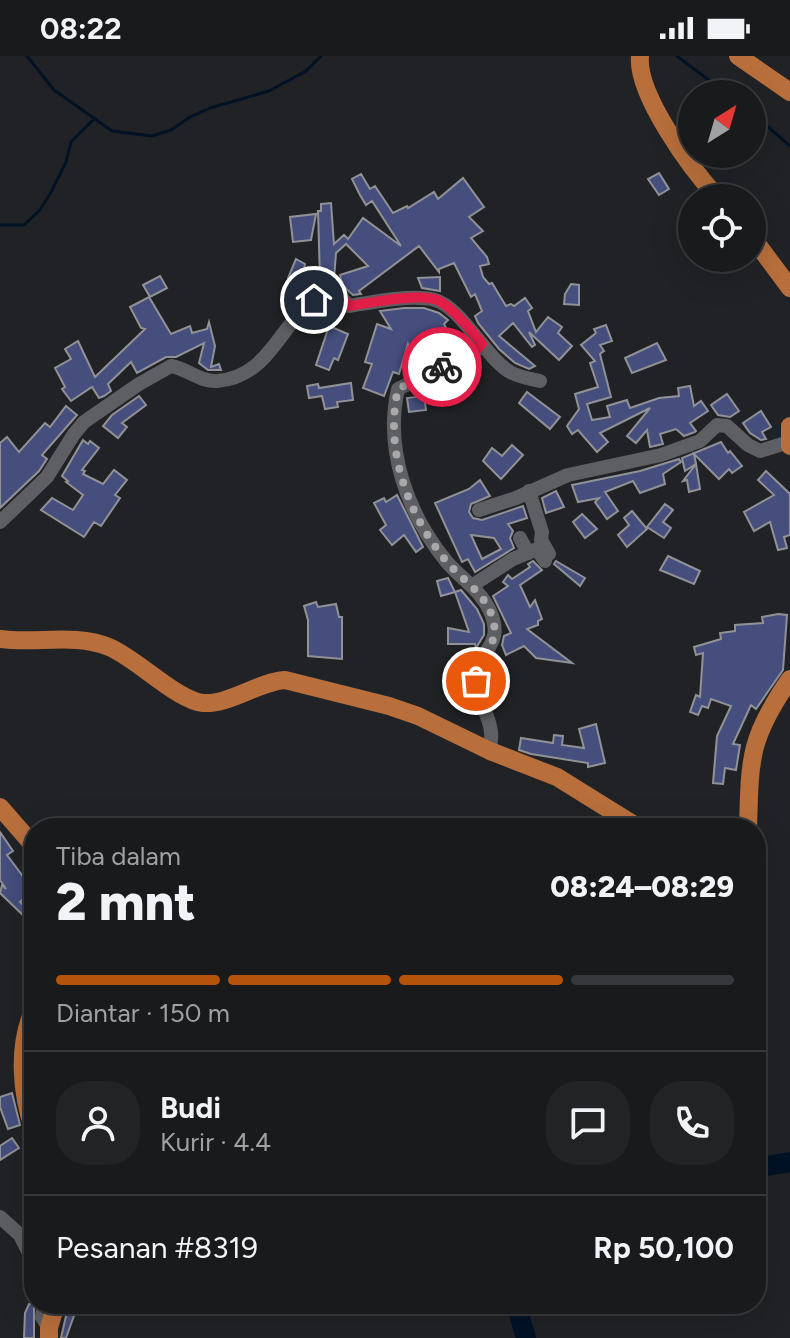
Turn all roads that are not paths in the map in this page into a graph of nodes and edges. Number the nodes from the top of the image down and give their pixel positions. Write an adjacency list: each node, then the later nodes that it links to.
1 (738, 56): 3 (main road)
2 (640, 63): 4 (main road)
3 (790, 92)
4 (706, 184)
5 (766, 256): 6 (main road)
6 (790, 288)
7 (482, 344): 8 (street); 12 (street); 15 (street)
8 (540, 381)
9 (790, 438): 10 (street)
10 (529, 491): 11 (street); 13 (street)
11 (479, 510)
12 (0, 522)
13 (529, 532): 14 (street); 14 (street)
14 (528, 553): 15 (street)
15 (473, 585): 18 (street)
16 (0, 639): 18 (main road)
17 (790, 679): 21 (main road)
18 (490, 751): 20 (main road)
19 (0, 807): 22 (main road)
20 (623, 818)
21 (748, 818)
22 (24, 835)
23 (0, 1217): 24 (street)
24 (24, 1243)
25 (42, 1314): 26 (street)
26 (49, 1333)

